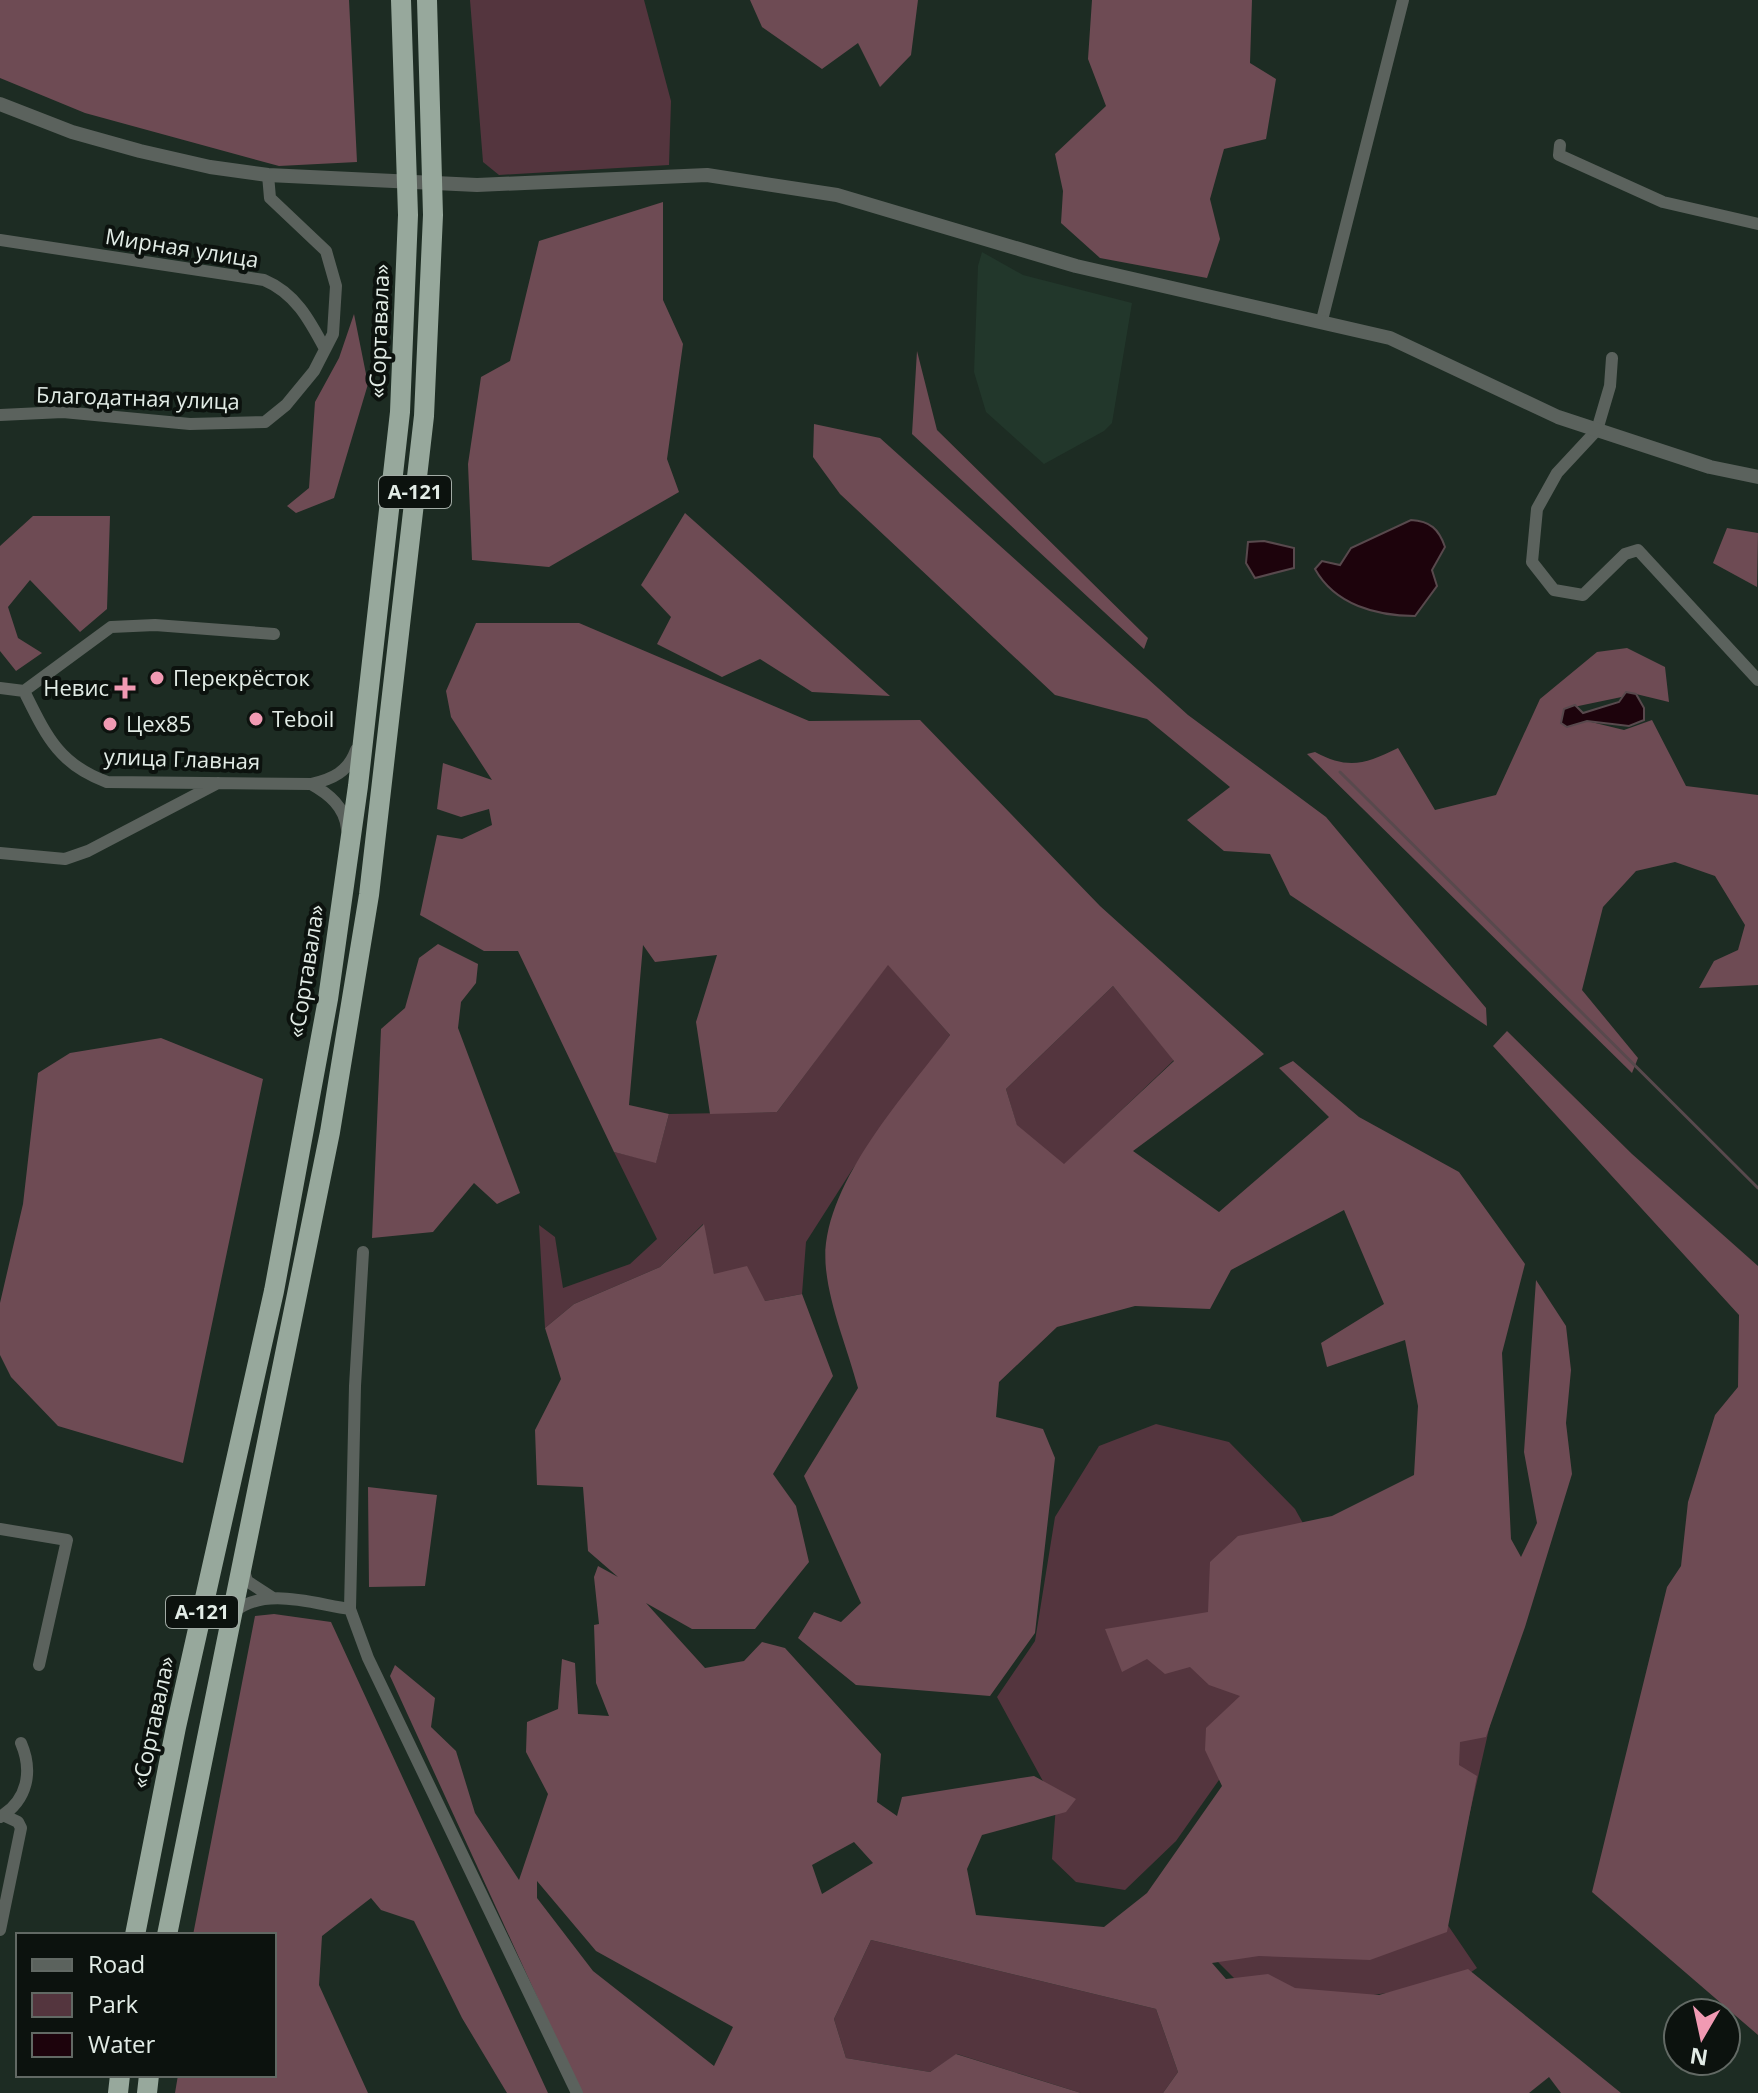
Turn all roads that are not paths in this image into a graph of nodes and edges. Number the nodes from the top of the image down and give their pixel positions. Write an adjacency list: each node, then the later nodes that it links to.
1 (401, 0): 19 (highway, «Сортавала» / А-121)
2 (427, 0): 26 (highway, А-121)
3 (1403, 0): 9 (street)
4 (0, 104): 6 (street)
5 (1560, 145): 7 (street)
6 (268, 175): 9 (street); 10 (street, Благодатная улица)
7 (1758, 224)
8 (0, 240): 10 (street, Мирная улица)
9 (1322, 320): 13 (street)
10 (325, 349): 12 (street, Благодатная улица)
11 (1612, 358): 13 (street)
12 (0, 415)
13 (1597, 430): 14 (street); 16 (street)
14 (1758, 477)
15 (274, 634): 18 (street)
16 (1758, 680)
17 (0, 688): 18 (street)
18 (24, 691): 20 (street, улица Главная)
19 (366, 721): 21 (street); 23 (highway, «Сортавала» / А-121)
20 (220, 782): 21 (street, улица Главная); 22 (street)
21 (311, 784): 23 (street)
22 (0, 853)
23 (347, 861): 34 (highway, «Сортавала» / А-121)
24 (363, 1252): 28 (street)
25 (0, 1529): 30 (street)
26 (242, 1566): 27 (street); 29 (highway, А-121)
27 (273, 1598): 28 (street); 29 (street)
28 (350, 1609): 36 (street)
29 (232, 1614): 35 (highway, А-121)
30 (39, 1665)
31 (21, 1743): 32 (street)
32 (1, 1816): 33 (street)
33 (0, 1930)
34 (135, 1933)
35 (167, 1933)
36 (577, 2093)

